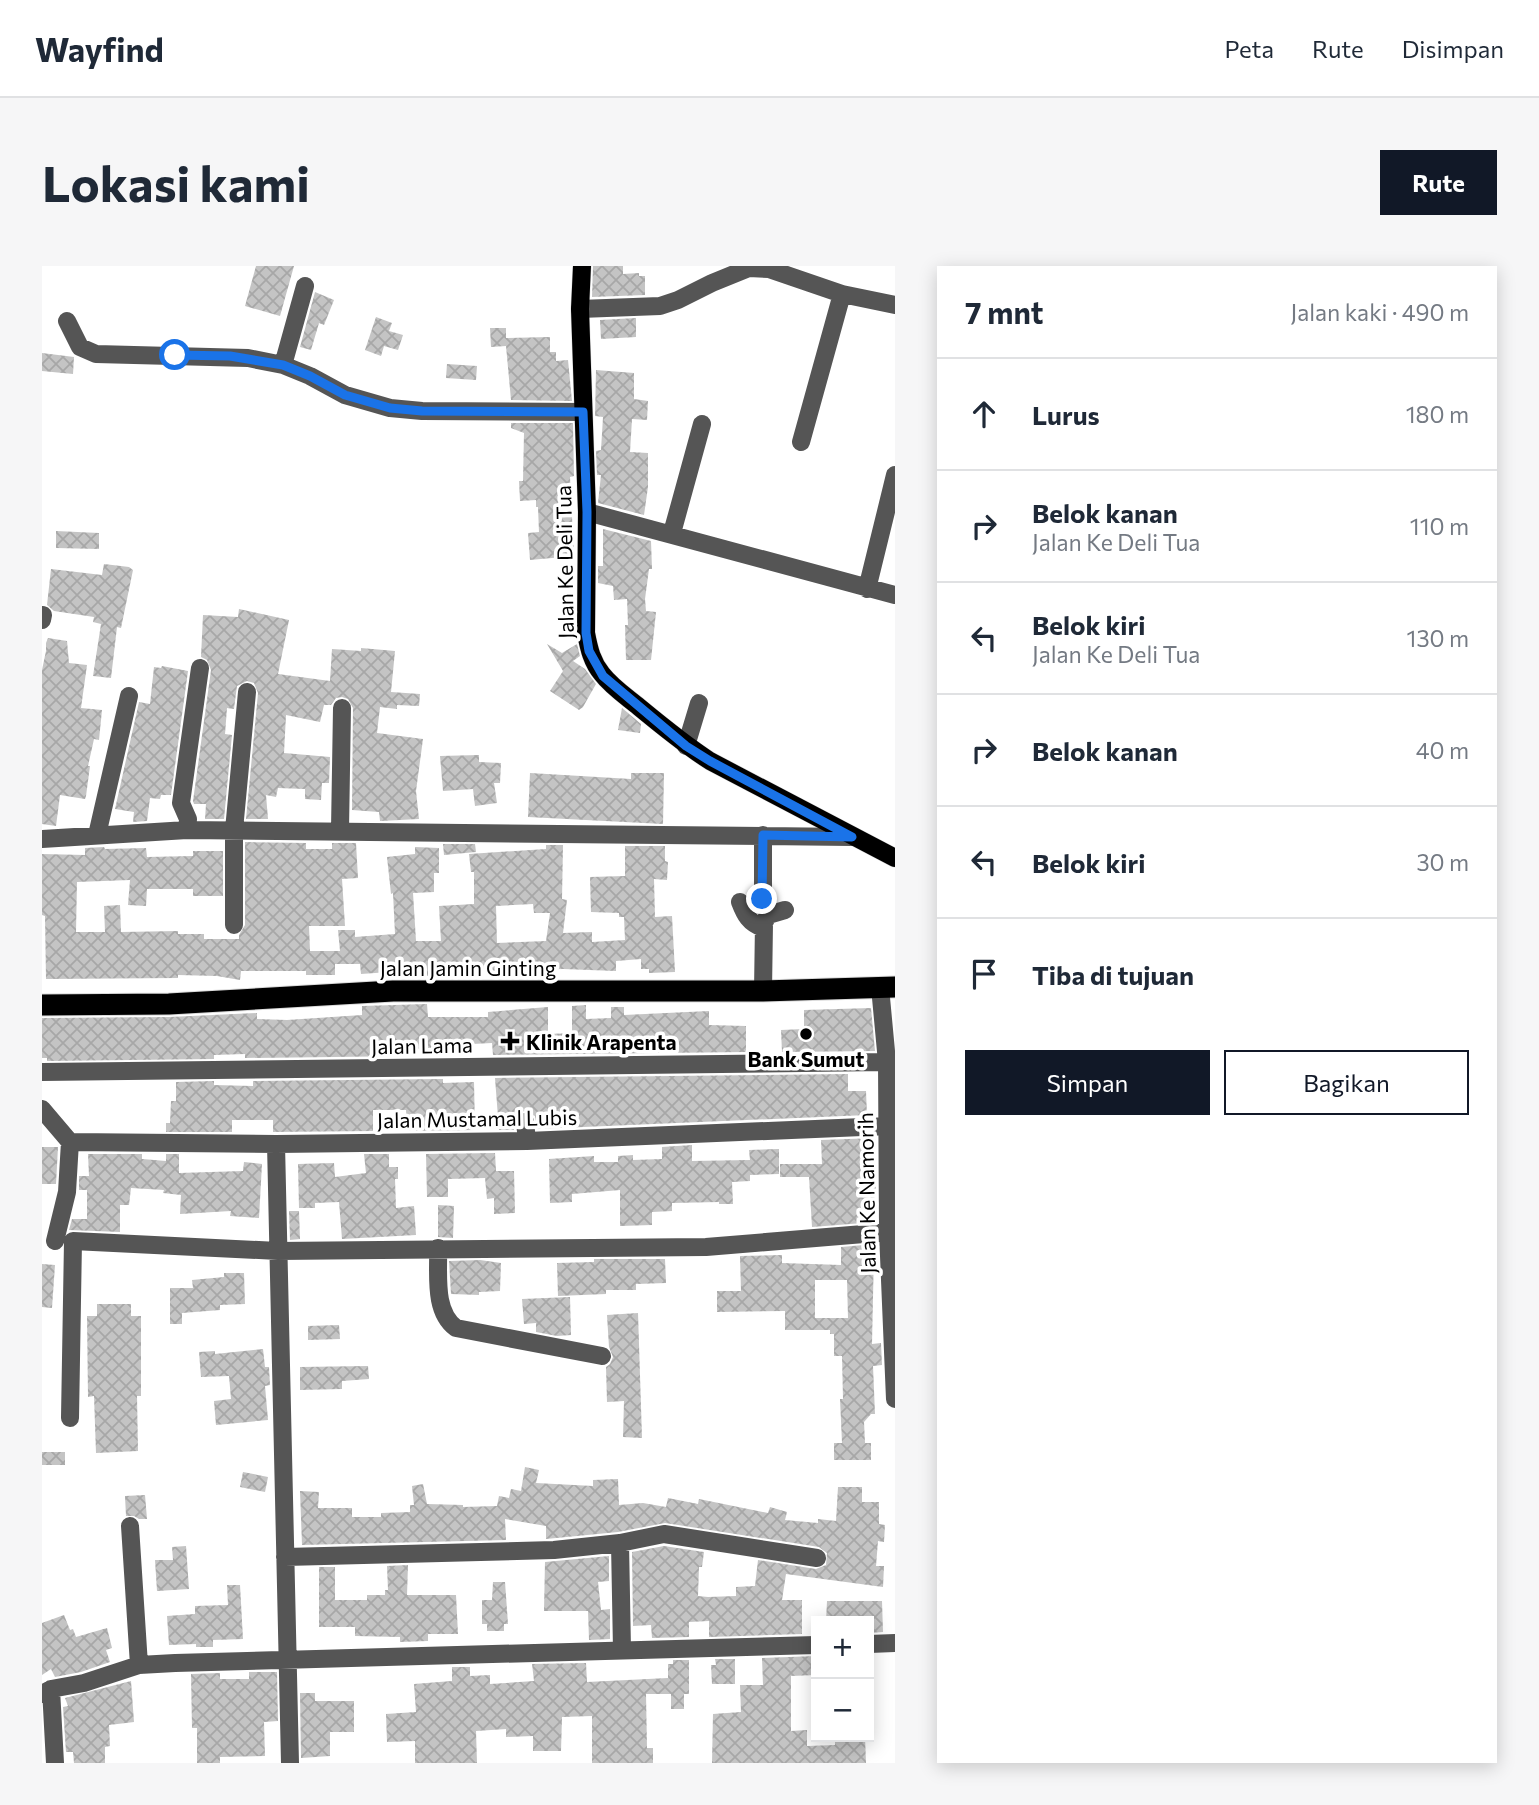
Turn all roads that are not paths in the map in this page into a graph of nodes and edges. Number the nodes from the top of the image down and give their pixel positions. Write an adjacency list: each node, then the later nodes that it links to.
1 (582, 266): 6 (main road, Jalan Ke Deli Tua)
2 (795, 272): 4 (street); 6 (street)
3 (306, 286): 8 (street)
4 (842, 294): 5 (street); 11 (street)
5 (895, 305)
6 (580, 309): 9 (main road, Jalan Ke Deli Tua)
7 (67, 321): 8 (street)
8 (283, 365): 9 (street)
9 (583, 412): 13 (main road, Jalan Ke Deli Tua)
10 (702, 424): 14 (street)
11 (800, 442)
12 (895, 475): 15 (street)
13 (587, 512): 14 (street); 22 (main road, Jalan Ke Deli Tua)
14 (672, 533): 15 (street)
15 (867, 589): 16 (street)
16 (895, 596)
17 (200, 668): 23 (street)
18 (247, 692): 24 (street)
19 (129, 696): 26 (street)
20 (699, 703): 22 (street)
21 (342, 708): 25 (street)
22 (686, 746): 28 (main road, Jalan Ke Deli Tua)
23 (187, 830): 24 (street); 26 (street)
24 (234, 830): 25 (street); 34 (street)
25 (340, 830): 27 (street)
26 (97, 835): 29 (street)
27 (763, 835): 28 (street); 31 (street)
28 (852, 837): 30 (main road, Jalan Ke Deli Tua)
29 (42, 839)
30 (895, 858)
31 (762, 899)
32 (740, 902): 35 (street)
33 (785, 910): 35 (street)
34 (234, 925)
35 (763, 928): 37 (street)
36 (887, 987): 37 (highway, Jalan Jamin Ginting); 40 (street, Jalan Ke Namorih)
37 (763, 991): 38 (highway, Jalan Jamin Ginting)
38 (42, 1005)
39 (42, 1072): 40 (street, Jalan Lama)
40 (890, 1073): 43 (street, Jalan Ke Namorih)
41 (42, 1110): 44 (street)
42 (525, 1122): 45 (street)
43 (886, 1126): 45 (street, Jalan Mustamal Lubis); 47 (street, Jalan Ke Namorih)
44 (70, 1142): 46 (street, Jalan Mustamal Lubis); 49 (street)
45 (527, 1142): 46 (street, Jalan Mustamal Lubis)
46 (276, 1144): 52 (street)
47 (892, 1191): 48 (street, Jalan Ke Namorih)
48 (888, 1232): 51 (street); 53 (street, Jalan Ke Namorih)
49 (48, 1241): 50 (street)
50 (74, 1241): 52 (street); 56 (street)
51 (438, 1248): 52 (street); 54 (street)
52 (278, 1251): 59 (street)
53 (893, 1314): 55 (street, Jalan Ke Namorih)
54 (602, 1356)
55 (895, 1399)
56 (69, 1418)
57 (130, 1526): 66 (street)
58 (620, 1543): 59 (street); 60 (street); 64 (street)
59 (285, 1557): 65 (street)
60 (817, 1558)
61 (895, 1643): 62 (street)
62 (874, 1644)
63 (811, 1645): 64 (street)
64 (622, 1650): 65 (street)
65 (286, 1658): 66 (street); 69 (street)
66 (139, 1665): 67 (street)
67 (47, 1692): 68 (street)
68 (55, 1763)
69 (290, 1763)

